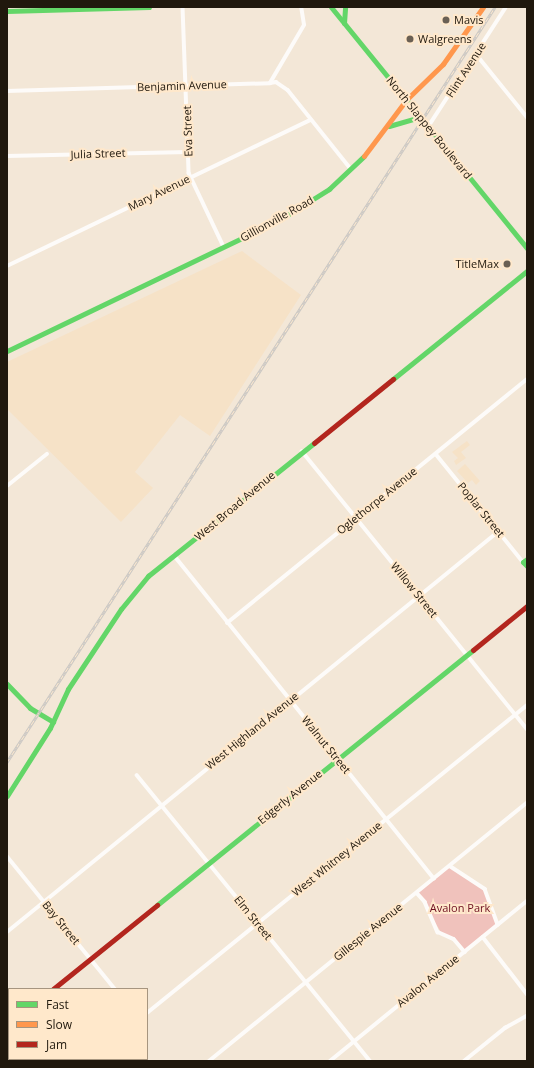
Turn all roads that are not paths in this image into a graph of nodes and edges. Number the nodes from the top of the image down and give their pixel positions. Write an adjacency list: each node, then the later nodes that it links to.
1 (149, 7): 8 (street)
2 (183, 7): 12 (street, Eva Street)
3 (301, 7): 11 (street)
4 (331, 7): 9 (street, North Slappey Boulevard)
5 (345, 7): 9 (street)
6 (483, 7): 14 (street, Gillionville Road)
7 (507, 7): 10 (street, Flint Avenue)
8 (7, 11)
9 (344, 23): 14 (street, North Slappey Boulevard)
10 (477, 55): 16 (street); 19 (street, Flint Avenue)
11 (270, 83): 12 (street, Benjamin Avenue); 17 (street)
12 (187, 86): 13 (street, Benjamin Avenue); 20 (street, Eva Street)
13 (7, 91)
14 (406, 100): 15 (street, North Slappey Boulevard); 18 (street, Gillionville Road)
15 (420, 117): 18 (street); 19 (street, North Slappey Boulevard)
16 (527, 117)
17 (311, 120): 22 (street); 23 (street, Mary Avenue)
18 (389, 126): 22 (street, Gillionville Road)
19 (428, 127): 25 (street, North Slappey Boulevard)
20 (188, 152): 21 (street, Julia Street); 23 (street, Eva Street)
21 (7, 156)
22 (352, 170): 24 (street, Gillionville Road)
23 (190, 178): 24 (street, Eva Street); 26 (street, Mary Avenue)
24 (224, 247): 28 (street, Gillionville Road)
25 (527, 248)
26 (7, 266)
27 (527, 271): 30 (street, West Broad Avenue)
28 (7, 351)
29 (527, 379): 32 (street, Oglethorpe Avenue)
30 (302, 451): 34 (street, Willow Street); 36 (street, West Broad Avenue)
31 (47, 454): 33 (street)
32 (436, 454): 34 (street, Oglethorpe Avenue); 35 (street, Poplar Street)
33 (7, 486)
34 (356, 519): 38 (street, Willow Street); 40 (street, Oglethorpe Avenue)
35 (499, 531): 37 (street, Poplar Street); 38 (street, West Highland Avenue)
36 (174, 555): 40 (street, Walnut Street); 47 (street, West Broad Avenue)
37 (526, 562)
38 (419, 595): 41 (street, Willow Street); 44 (street, West Highland Avenue)
39 (527, 606): 41 (street, Edgerly Avenue)
40 (227, 623): 44 (street, Walnut Street)
41 (467, 654): 46 (street, Willow Street); 49 (street, Edgerly Avenue)
42 (7, 684): 43 (street)
43 (9, 691): 47 (street)
44 (290, 700): 49 (street, Walnut Street); 53 (street, West Highland Avenue)
45 (527, 705): 46 (street, West Whitney Avenue)
46 (515, 715): 48 (street, Willow Street); 54 (street, West Whitney Avenue)
47 (53, 722): 51 (street, West Broad Avenue)
48 (527, 729)
49 (338, 759): 54 (street, Walnut Street); 56 (street, Edgerly Avenue)
50 (137, 775): 53 (street, Elm Street)
51 (7, 796)
52 (527, 803): 57 (street, Gillespie Avenue)
53 (161, 805): 56 (street, Elm Street); 61 (street, West Highland Avenue)
54 (386, 819): 58 (street, Walnut Street); 62 (street, West Whitney Avenue)
55 (7, 856): 61 (street, Bay Street)
56 (208, 863): 62 (street, Elm Street); 67 (street, Edgerly Avenue)
57 (450, 866): 58 (street, Gillespie Avenue); 63 (street)
58 (434, 878): 59 (street, Gillespie Avenue)
59 (417, 892): 66 (street); 68 (street, Gillespie Avenue)
60 (527, 901): 63 (street, Avalon Avenue)
61 (44, 902): 64 (street, West Highland Avenue); 67 (street, Bay Street)
62 (258, 923): 68 (street, Elm Street); 72 (street, West Whitney Avenue)
63 (498, 925): 65 (street, Avalon Avenue)
64 (7, 932)
65 (483, 937): 66 (street, Avalon Avenue); 71 (street)
66 (465, 952): 74 (street, Avalon Avenue)
67 (90, 959): 69 (street, Edgerly Avenue); 70 (street, Bay Street)
68 (306, 983): 74 (street, Elm Street); 75 (street, Gillespie Avenue)
69 (54, 988)
70 (114, 988)
71 (527, 994)
72 (148, 1012)
73 (527, 1016): 78 (street)
74 (354, 1041): 76 (street, Avalon Avenue); 77 (street, Elm Street)
75 (209, 1061)
76 (330, 1061)
77 (370, 1061)
78 (464, 1061)

